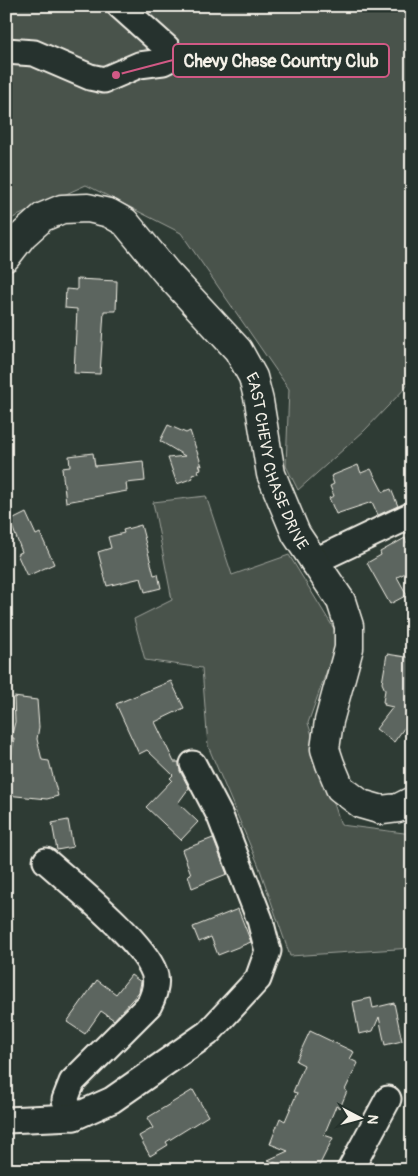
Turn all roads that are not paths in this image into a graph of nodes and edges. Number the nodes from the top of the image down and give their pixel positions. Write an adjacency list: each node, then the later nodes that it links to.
1 (120, 6): 2 (street)
2 (6, 51)
3 (6, 257): 5 (main road, EAST CHEVY CHASE DRIVE)
4 (412, 515): 5 (street)
5 (313, 562): 7 (main road, EAST CHEVY CHASE DRIVE)
6 (193, 764): 10 (street)
7 (412, 801)
8 (46, 860): 10 (street)
9 (388, 1099): 12 (street)
10 (74, 1117): 11 (street)
11 (6, 1120)
12 (350, 1170)

